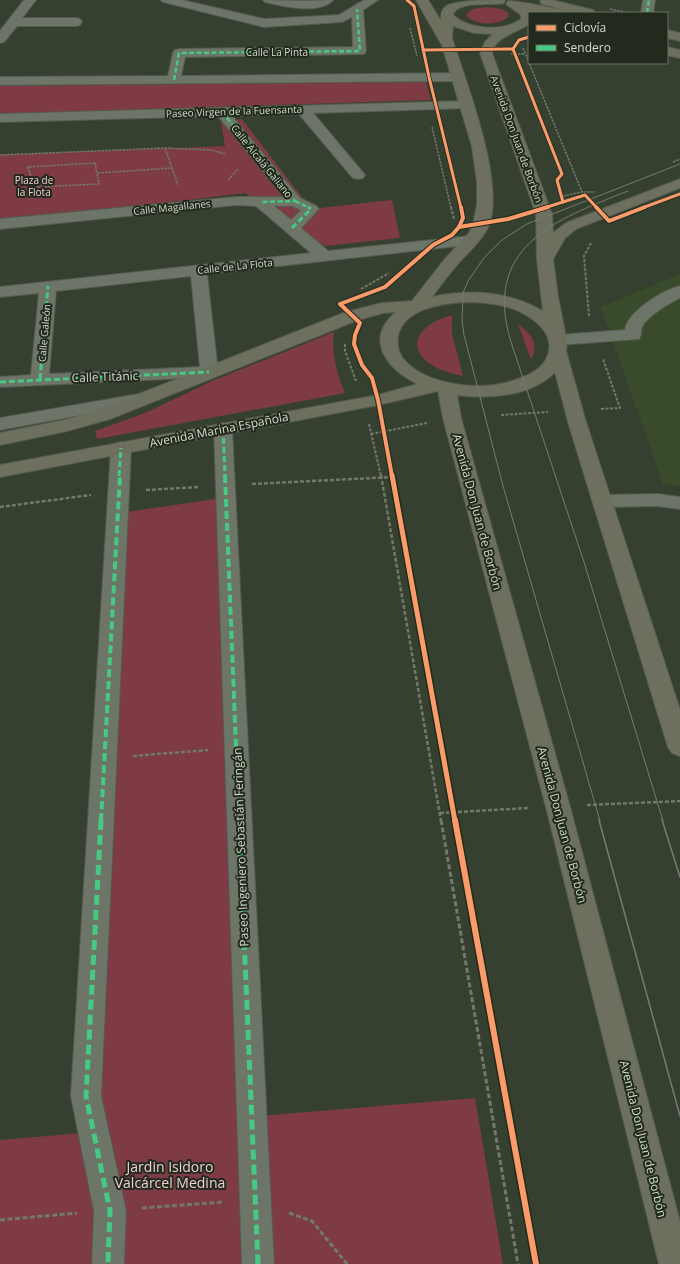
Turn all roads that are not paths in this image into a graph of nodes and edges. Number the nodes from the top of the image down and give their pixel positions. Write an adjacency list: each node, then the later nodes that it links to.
1 (30, 0): 16 (street)
2 (174, 0): 12 (street)
3 (270, 0): 4 (street)
4 (327, 0)
5 (372, 0): 12 (street)
6 (422, 0): 20 (main road)
7 (536, 0): 14 (main road)
8 (649, 0): 15 (street)
9 (498, 1): 10 (main road); 11 (main road)
10 (517, 6): 13 (main road); 18 (main road)
11 (447, 8): 18 (main road); 20 (main road)
12 (357, 9): 24 (street, Calle La Pinta)
13 (555, 12)
14 (585, 12)
15 (647, 12)
16 (12, 22): 17 (street); 19 (street)
17 (76, 22)
18 (521, 25): 38 (main road, Avenida Don Juan de Borbón)
19 (0, 39)
20 (450, 50): 23 (main road)
21 (668, 51): 22 (main road)
22 (680, 54)
23 (458, 77): 24 (street); 26 (main road)
24 (174, 80): 25 (street)
25 (0, 81)
26 (467, 105): 27 (street, Paseo Virgen de la Fuensanta); 36 (main road)
27 (302, 109): 28 (street, Paseo Virgen de la Fuensanta); 30 (street)
28 (222, 112): 29 (street, Paseo Virgen de la Fuensanta); 32 (street, Calle Alcalá Galiano)
29 (0, 118)
30 (358, 175)
31 (680, 183): 38 (main road)
32 (295, 201): 33 (street, Calle Alcalá Galiano); 35 (street)
33 (260, 202): 34 (street, Calle Magallanes); 35 (street)
34 (0, 224)
35 (292, 228): 37 (street)
36 (470, 241): 37 (street, Calle de La Flota); 43 (main road)
37 (325, 256): 39 (street, Calle de La Flota)
38 (545, 260): 44 (main road, Avenida Don Juan de Borbón)
39 (199, 270): 40 (street, Calle de La Flota); 45 (street)
40 (48, 286): 42 (street, Calle de La Flota); 46 (street, Calle Galeón)
41 (680, 291): 44 (street)
42 (0, 292)
43 (417, 306): 44 (main road); 45 (main road); 48 (main road)
44 (558, 343): 48 (main road); 55 (main road, Avenida Don Juan de Borbón)
45 (209, 372): 46 (street, Calle Titánic); 49 (main road)
46 (40, 379): 47 (street, Calle Titánic)
47 (0, 382)
48 (441, 386): 51 (main road, Avenida Marina Española); 60 (main road, Avenida Don Juan de Borbón)
49 (145, 398): 50 (street); 52 (main road)
50 (0, 424)
51 (223, 429): 53 (main road, Avenida Marina Española); 59 (street, Paseo Ingeniero Sebastián Feringán)
52 (0, 439)
53 (121, 448): 54 (main road, Avenida Marina Española); 58 (street)
54 (0, 471)
55 (602, 501): 56 (street); 57 (main road, Avenida Don Juan de Borbón)
56 (680, 503)
57 (680, 747)
58 (108, 1264)
59 (258, 1264)
60 (675, 1264)

